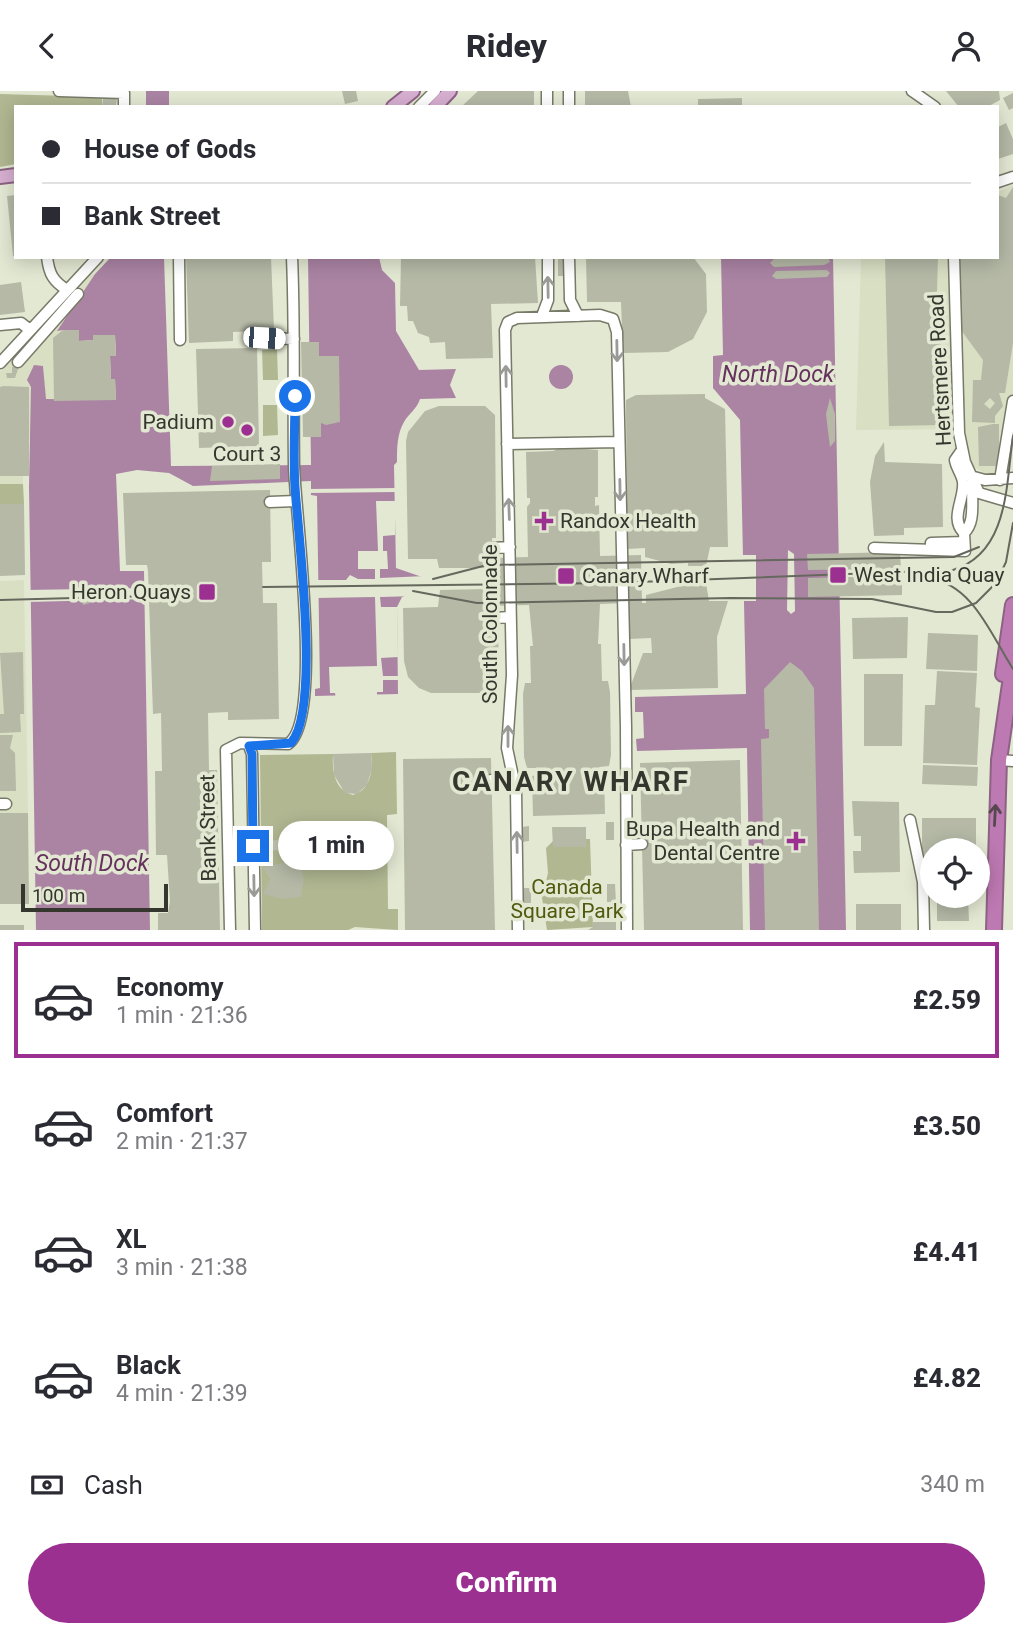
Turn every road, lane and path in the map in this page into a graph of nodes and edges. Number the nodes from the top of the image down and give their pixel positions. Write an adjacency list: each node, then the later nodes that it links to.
1 (59, 91): 6 (street)
2 (413, 91): 7 (main road)
3 (435, 91): 8 (street)
4 (450, 91): 9 (main road)
5 (912, 91): 10 (street)
6 (124, 105)
7 (396, 105)
8 (421, 105)
9 (437, 105)
10 (932, 105)
11 (47, 259): 18 (street)
12 (96, 259): 18 (street)
13 (179, 259): 28 (street)
14 (291, 259): 27 (street, Bank Street)
15 (548, 259): 20 (street, one-way to 15)
16 (569, 259): 21 (street)
17 (954, 259): 34 (street, Hertsmere Road)
18 (67, 290): 22 (street)
19 (78, 294): 24 (street)
20 (542, 316): 21 (street); 33 (street, South Colonnade, one-way to 20)
21 (578, 316): 32 (street, one-way to 32)
22 (39, 320): 24 (street); 25 (street)
23 (0, 325): 25 (street)
24 (48, 328): 29 (street)
25 (30, 330): 30 (street)
26 (264, 338): 27 (street)
27 (294, 339): 39 (street, Bank Street)
28 (180, 340)
29 (18, 362)
30 (0, 363)
31 (1013, 401): 37 (street)
32 (619, 442): 33 (street); 59 (street, one-way to 59)
33 (508, 444): 45 (street, South Colonnade, one-way to 33)
34 (962, 450): 35 (street, Hertsmere Road); 43 (street)
35 (974, 477): 37 (street); 38 (street, Hertsmere Road); 42 (street)
36 (1013, 478): 37 (street)
37 (1000, 480)
38 (992, 497): 41 (street); 42 (street)
39 (296, 501): 40 (street); 53 (street, Bank Street)
40 (270, 502)
41 (1013, 503)
42 (972, 512): 43 (street)
43 (964, 538): 44 (street); 47 (street)
44 (931, 543)
45 (510, 547): 46 (street); 49 (street, South Colonnade)
46 (492, 548)
47 (874, 548)
48 (1013, 605): 52 (highway)
49 (509, 617): 50 (street); 55 (street, South Colonnade, one-way to 49)
50 (494, 618)
51 (1013, 663): 52 (highway)
52 (1003, 721): 54 (highway)
53 (249, 746): 60 (street, Bank Street); 61 (street, one-way to 61)
54 (1006, 761): 65 (highway, one-way to 54)
55 (514, 779): 56 (street); 62 (street, South Colonnade, one-way to 55)
56 (491, 780)
57 (911, 820): 64 (street)
58 (642, 844): 59 (street)
59 (626, 845): 63 (street)
60 (230, 930)
61 (255, 930)
62 (519, 930)
63 (627, 930)
64 (923, 930)
65 (992, 930)

